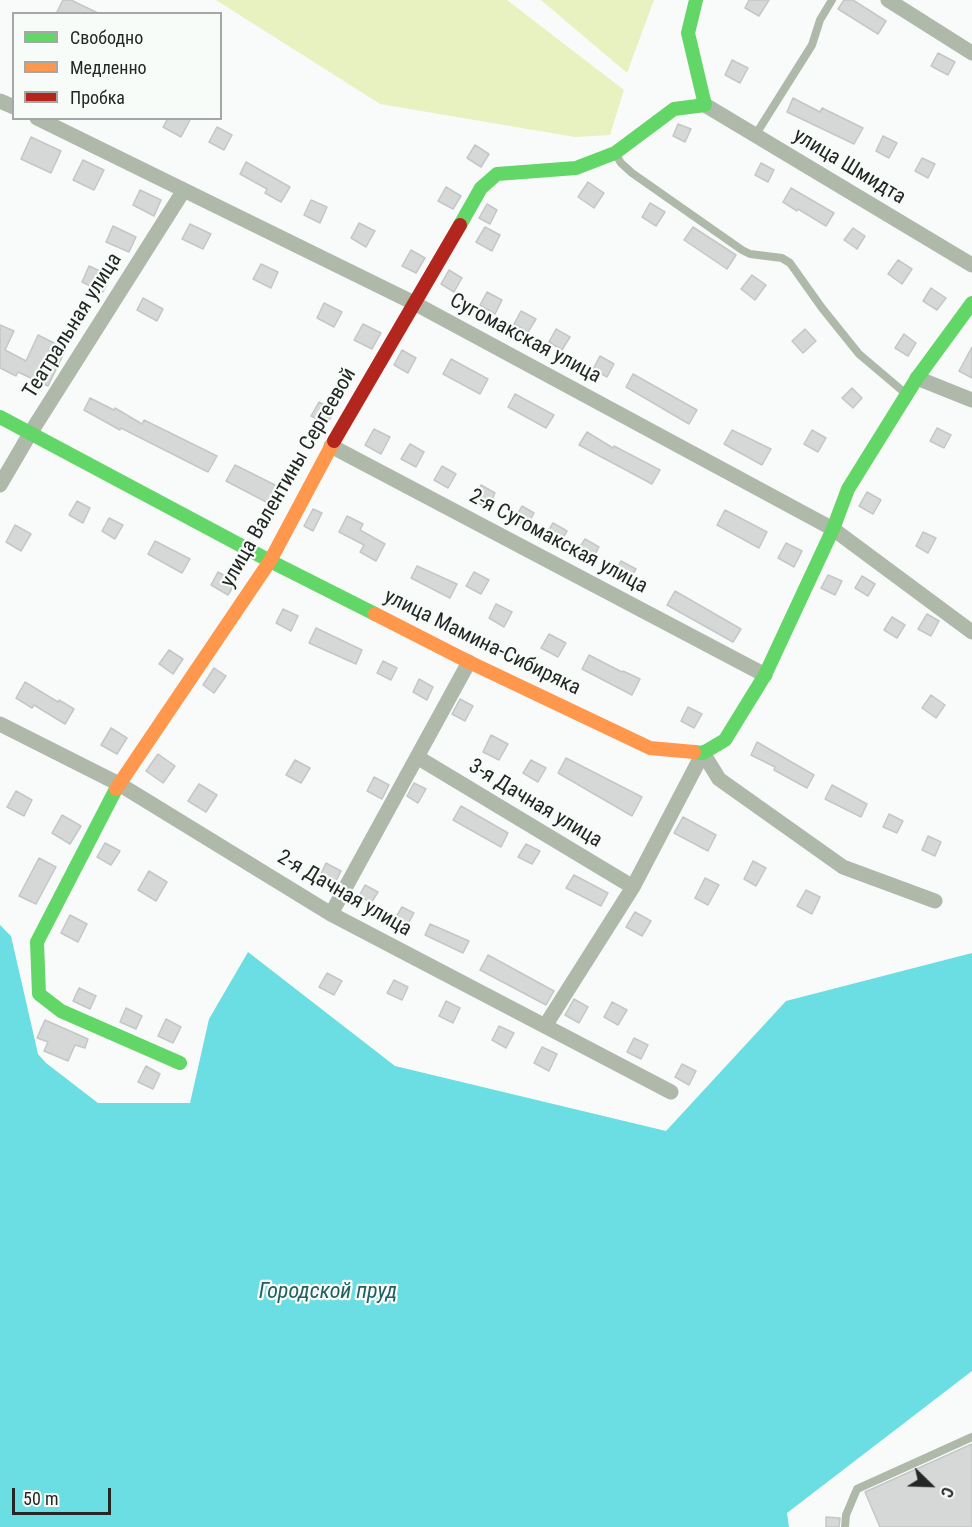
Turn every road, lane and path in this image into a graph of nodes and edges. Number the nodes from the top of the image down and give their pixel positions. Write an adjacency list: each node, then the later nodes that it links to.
1 (696, 0): 5 (street)
2 (832, 0): 7 (lane)
3 (888, 0): 4 (street)
4 (970, 47)
5 (705, 105): 7 (street, улица Шмидта); 8 (street, улица Валентины Сергеевой)
6 (41, 120): 9 (street, Сугомакская улица)
7 (756, 135): 10 (street, улица Шмидта)
8 (615, 153): 11 (street, улица Валентины Сергеевой); 14 (lane)
9 (184, 190): 11 (street, Сугомакская улица); 17 (street, Театральная улица)
10 (972, 265)
11 (414, 303): 18 (street, улица Валентины Сергеевой); 20 (street, Сугомакская улица)
12 (972, 303): 13 (street)
13 (917, 378): 14 (street); 15 (street)
14 (906, 394): 20 (street)
15 (972, 400)
16 (0, 417): 17 (street, улица Мамина-Сибиряка)
17 (31, 432): 19 (street, Театральная улица); 21 (street, улица Мамина-Сибиряка)
18 (331, 446): 21 (street, улица Валентины Сергеевой); 24 (street, 2-я Сугомакская улица)
19 (0, 485)
20 (833, 529): 22 (street, Сугомакская улица); 24 (street)
21 (270, 561): 23 (street, улица Мамина-Сибиряка); 28 (street, улица Валентины Сергеевой)
22 (972, 632)
23 (469, 662): 26 (street, улица Мамина-Сибиряка); 27 (street)
24 (765, 675): 26 (street)
25 (0, 724): 28 (street, 2-я Дачная улица)
26 (703, 753): 29 (street); 30 (street)
27 (417, 757): 29 (street, 3-я Дачная улица); 31 (street)
28 (119, 784): 31 (street, 2-я Дачная улица); 33 (street, улица Валентины Сергеевой)
29 (633, 887): 32 (street)
30 (936, 901)
31 (331, 914): 32 (street, 2-я Дачная улица)
32 (545, 1026): 34 (street, 2-я Дачная улица)
33 (180, 1063)
34 (671, 1092)
35 (972, 1437): 36 (lane)
36 (845, 1527)

